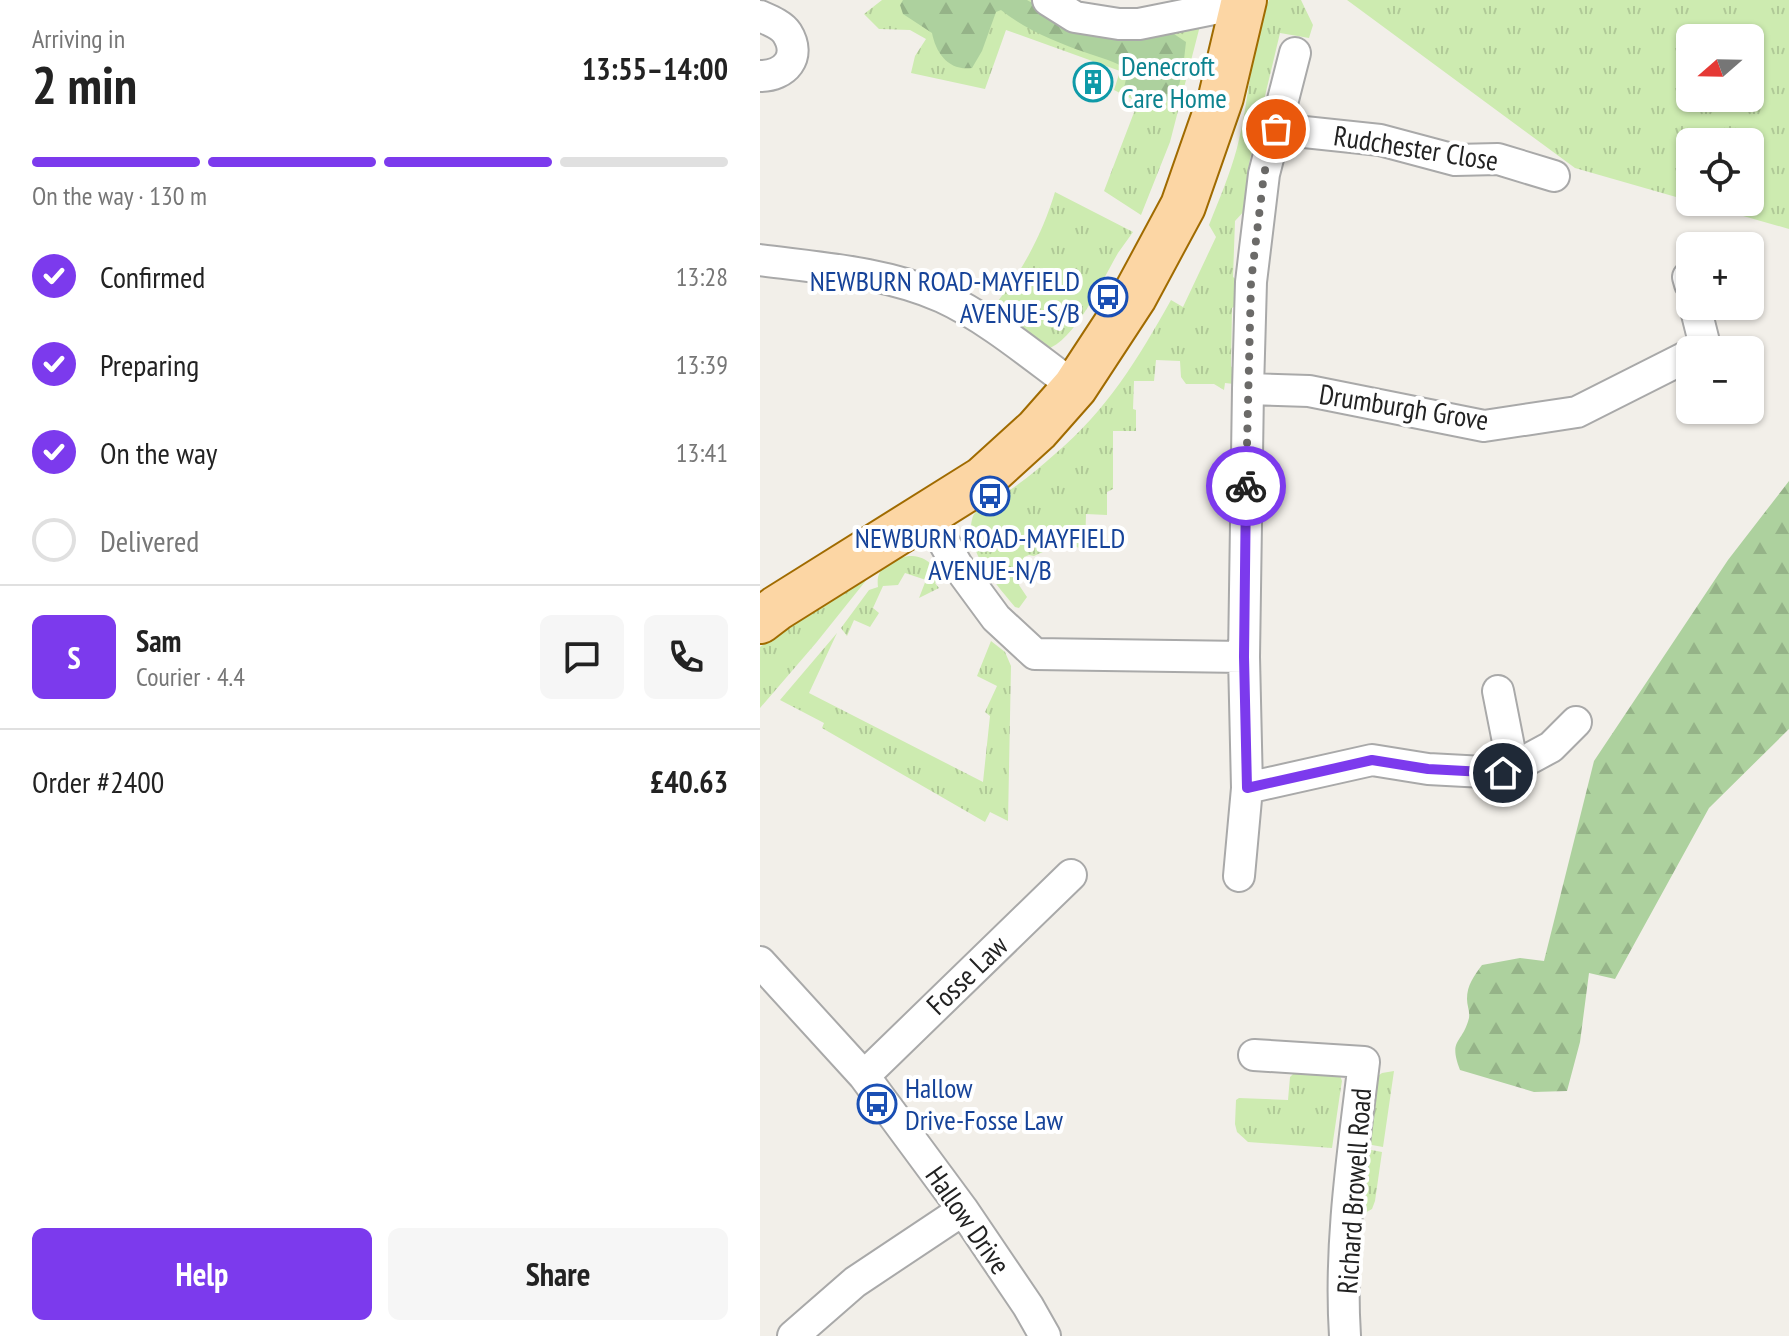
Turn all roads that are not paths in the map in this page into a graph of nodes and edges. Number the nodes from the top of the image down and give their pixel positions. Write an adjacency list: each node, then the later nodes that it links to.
1 (1048, 0): 2 (street)
2 (1243, 2): 10 (main road)
3 (760, 16): 5 (street)
4 (1295, 53): 6 (street)
5 (760, 76)
6 (1276, 129): 7 (street, Rudchester Close); 11 (street)
7 (1554, 176)
8 (760, 260): 10 (street)
9 (1676, 363): 11 (street, Drumburgh Grove)
10 (1075, 387): 12 (main road)
11 (1248, 389): 14 (street)
12 (927, 513): 13 (main road); 14 (street)
13 (760, 621)
14 (1244, 657): 18 (street)
15 (1498, 691): 17 (street)
16 (1576, 722): 17 (street)
17 (1513, 767): 18 (street)
18 (1247, 788): 20 (street)
19 (1071, 875): 23 (street, Fosse Law)
20 (1239, 876)
21 (760, 962): 23 (street, Hallow Drive)
22 (1254, 1055): 27 (street, Richard Browell Road)
23 (864, 1076): 24 (street, Hallow Drive)
24 (963, 1210): 25 (street); 26 (street, Hallow Drive)
25 (793, 1336)
26 (1045, 1336)
27 (1345, 1336)

